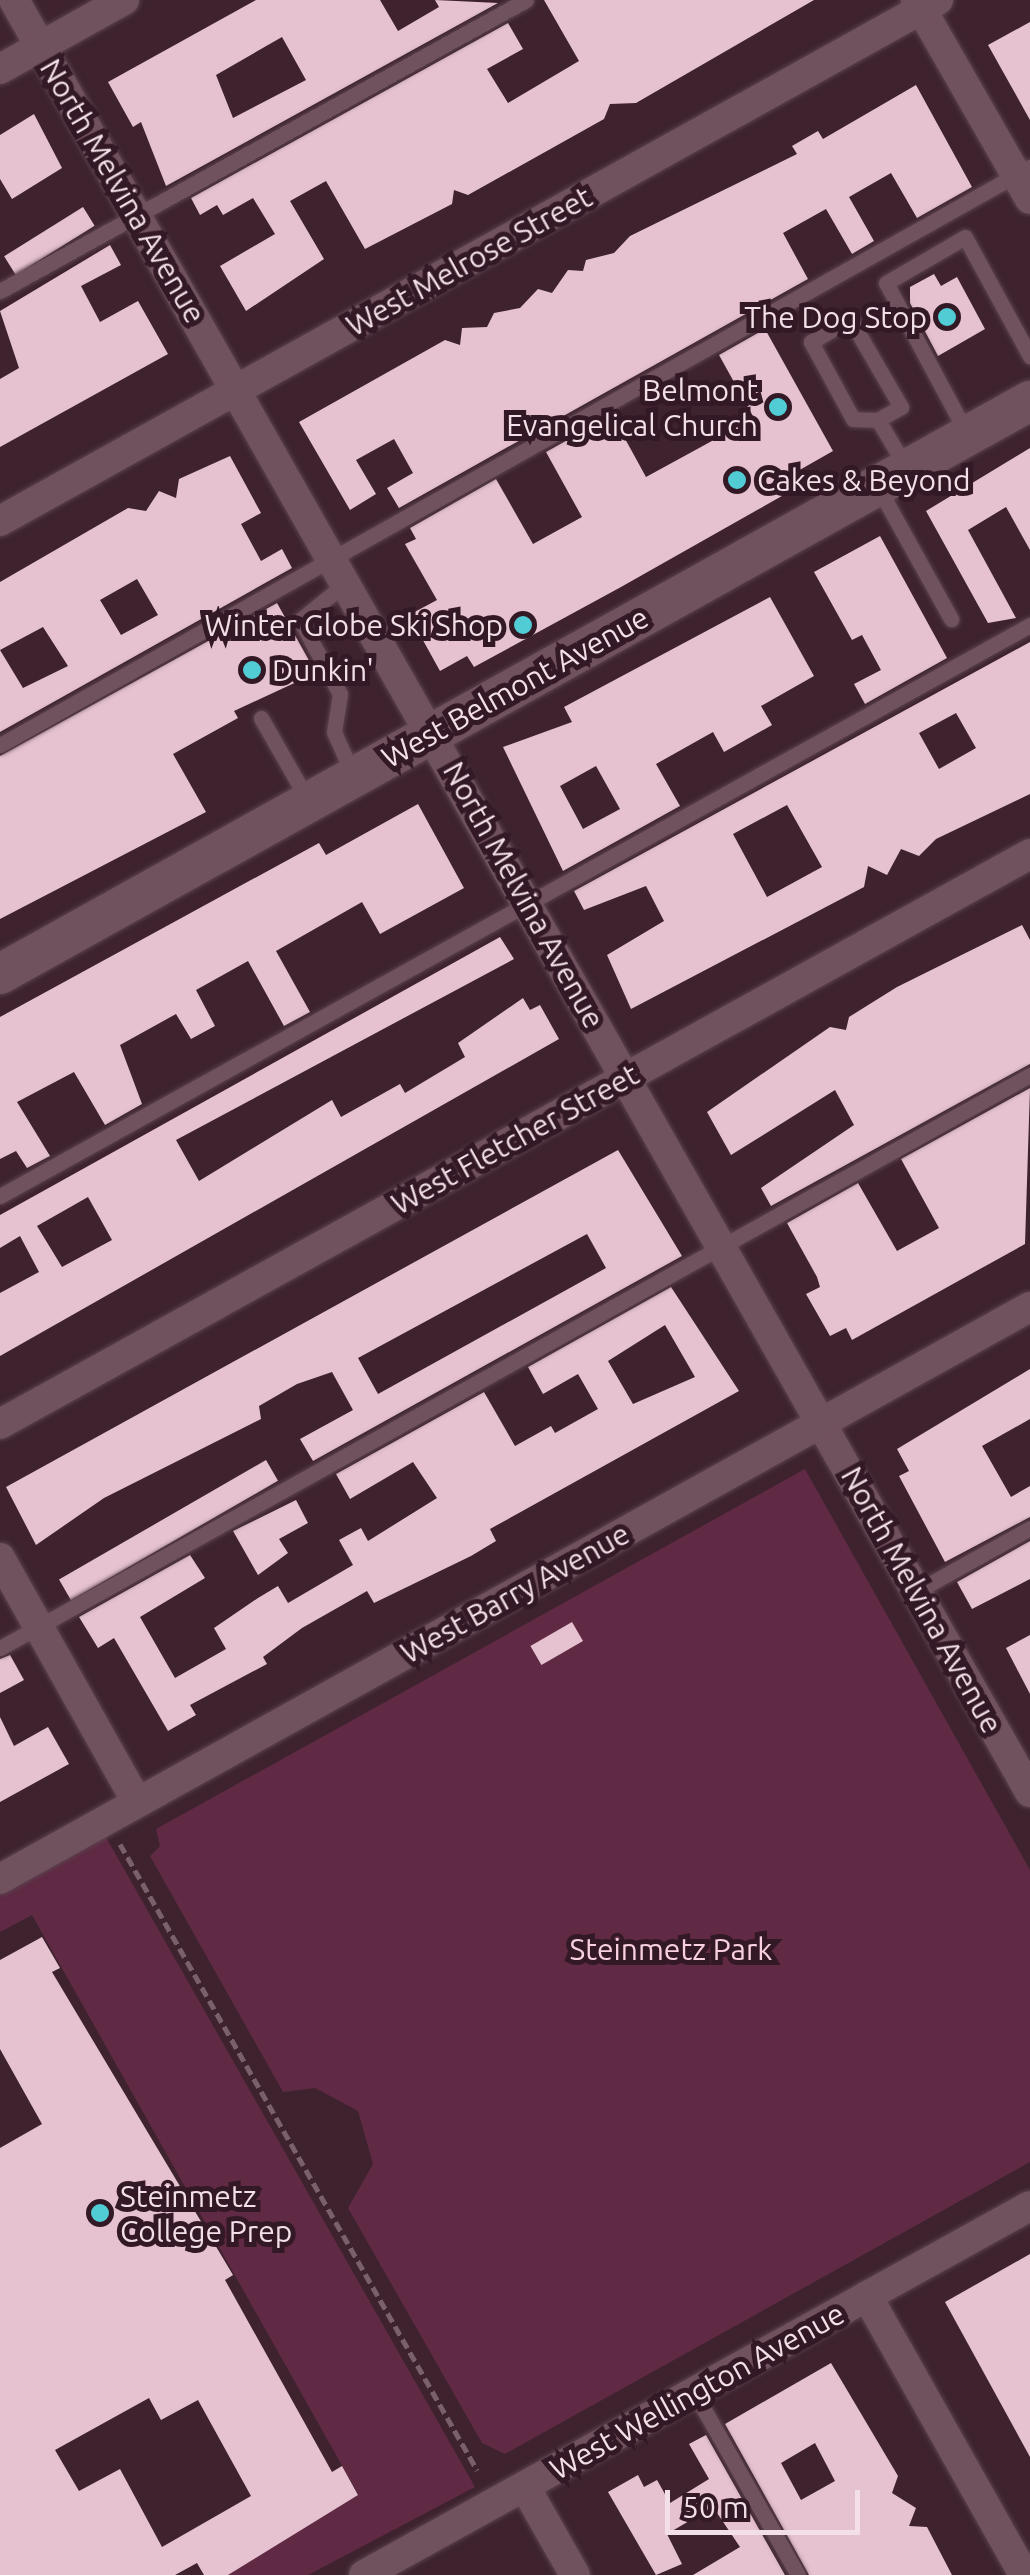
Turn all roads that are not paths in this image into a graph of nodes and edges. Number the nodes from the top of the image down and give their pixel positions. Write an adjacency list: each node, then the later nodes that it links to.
1 (14, 0): 5 (street, North Melvina Avenue)
2 (124, 0): 5 (street)
3 (526, 0): 8 (lane)
4 (925, 3): 7 (street); 11 (street, West Melrose Street)
5 (41, 46): 6 (street); 8 (street, North Melvina Avenue)
6 (0, 69)
7 (1025, 180): 17 (lane)
8 (137, 215): 9 (lane); 11 (street, North Melvina Avenue)
9 (0, 292)
10 (1030, 356): 14 (lane)
11 (237, 390): 16 (street, West Melrose Street); 17 (street, North Melvina Avenue)
12 (1030, 401): 14 (main road, West Belmont Avenue)
13 (878, 420): 13 (lane); 15 (lane)
14 (968, 435): 15 (main road, West Belmont Avenue)
15 (892, 478): 18 (lane); 21 (main road, West Belmont Avenue)
16 (0, 521)
17 (340, 570): 21 (street, North Melvina Avenue); 22 (lane); 23 (lane)
18 (951, 619)
19 (1030, 625): 26 (lane)
20 (261, 718): 24 (lane)
21 (434, 733): 23 (main road, West Belmont Avenue); 26 (street, North Melvina Avenue)
22 (0, 745)
23 (354, 777): 24 (main road, West Belmont Avenue)
24 (309, 802): 27 (main road, West Belmont Avenue)
25 (1030, 854): 29 (street, West Fletcher Street)
26 (529, 903): 29 (street, North Melvina Avenue); 30 (lane)
27 (0, 974)
28 (1030, 1075): 31 (lane)
29 (627, 1077): 31 (street, North Melvina Avenue); 34 (street, West Fletcher Street)
30 (0, 1196)
31 (722, 1246): 33 (street, North Melvina Avenue); 38 (lane)
32 (1030, 1306): 33 (street, West Barry Avenue)
33 (822, 1422): 37 (street, North Melvina Avenue); 42 (street, West Barry Avenue)
34 (0, 1424)
35 (1030, 1528): 37 (lane)
36 (0, 1558): 38 (street)
37 (917, 1591): 40 (street, North Melvina Avenue)
38 (38, 1627): 39 (lane); 42 (street)
39 (0, 1648)
40 (1022, 1757): 41 (street, North Melvina Avenue)
41 (1030, 1792)
42 (137, 1802): 43 (street, West Barry Avenue)
43 (0, 1879)
44 (1030, 2206): 45 (street, West Wellington Avenue)
45 (867, 2296): 46 (street, West Wellington Avenue); 51 (street)
46 (694, 2392): 47 (street, West Wellington Avenue); 50 (lane)
47 (525, 2487): 48 (street, West Wellington Avenue); 49 (street)
48 (364, 2575)
49 (575, 2575)
50 (798, 2575)
51 (1024, 2575)

